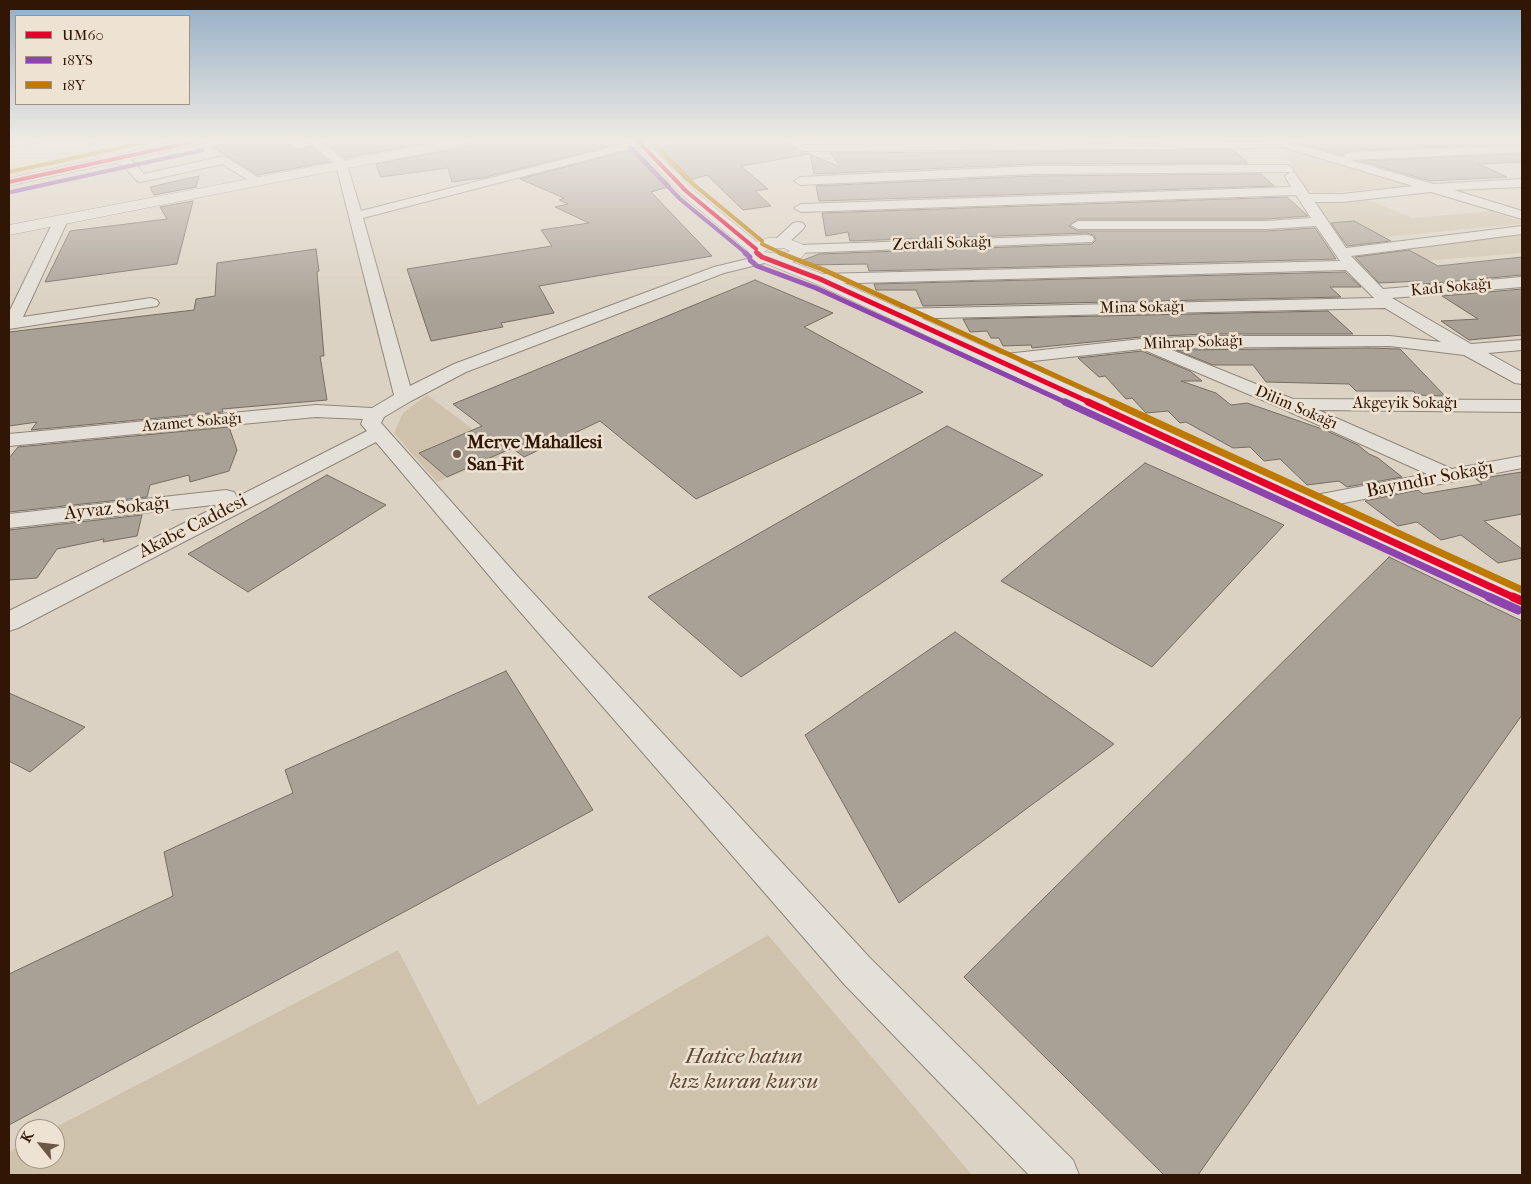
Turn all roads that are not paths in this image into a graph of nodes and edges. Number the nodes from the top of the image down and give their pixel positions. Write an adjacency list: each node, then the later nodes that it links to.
1 (186, 195): 17 (street)
2 (350, 195): 16 (street)
3 (437, 195): 16 (street)
4 (691, 195): 25 (street)
5 (709, 195): 23 (street)
6 (802, 195): 14 (street)
7 (1056, 195): 13 (street)
8 (1226, 195): 13 (street)
9 (1304, 195): 18 (street)
10 (1315, 195): 11 (street)
11 (1366, 195)
12 (1455, 195): 15 (street)
13 (1058, 198): 14 (street); 19 (street)
14 (801, 208): 20 (street)
15 (1522, 215)
16 (356, 216): 39 (street)
17 (60, 220): 21 (street); 32 (street)
18 (1320, 222): 19 (street); 27 (street)
19 (1078, 225): 24 (street, Zerdali Sokağı)
20 (798, 226): 23 (street); 24 (street)
21 (9, 230)
22 (1522, 230): 27 (street)
23 (749, 232): 24 (street)
24 (789, 246): 25 (street); 25 (street); 29 (street)
25 (760, 253): 29 (street); 39 (street)
26 (1106, 259): 28 (street)
27 (1346, 259): 28 (street); 31 (street)
28 (1118, 272): 29 (street)
29 (820, 279): 33 (street)
30 (1522, 282): 31 (street, Kadı Sokağı)
31 (1384, 298): 33 (street, Mina Sokağı); 36 (street)
32 (151, 303)
33 (895, 314): 37 (street)
34 (1141, 344): 36 (street, Mihrap Sokağı); 37 (street, Mihrap Sokağı); 40 (street, Dilim Sokağı)
35 (1522, 345): 36 (street)
36 (1468, 350): 38 (street)
37 (997, 360): 47 (street)
38 (1522, 379)
39 (404, 397): 42 (street)
40 (1288, 404): 41 (street, Akgeyik Sokağı); 45 (street, Dilim Sokağı)
41 (1522, 406)
42 (375, 424): 43 (street, Azamet Sokağı); 46 (street, Akabe Caddesi); 51 (street, Akabe Caddesi); 52 (street)
43 (13, 444)
44 (1522, 462): 45 (street, Bayındır Sokağı)
45 (1450, 476): 47 (street, Bayındır Sokağı)
46 (226, 497): 48 (street, Ayvaz Sokağı); 50 (street, Akabe Caddesi)
47 (1308, 503): 49 (street)
48 (9, 521)
49 (1522, 601)
50 (9, 605)
51 (9, 622)
52 (1058, 1175)

